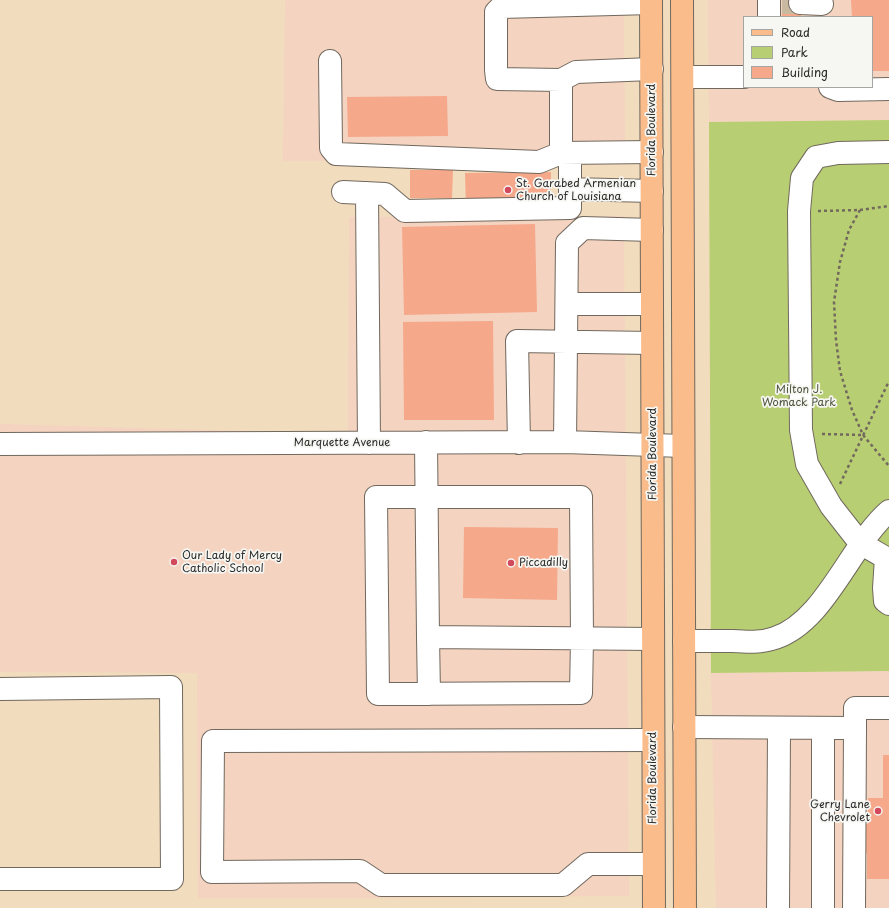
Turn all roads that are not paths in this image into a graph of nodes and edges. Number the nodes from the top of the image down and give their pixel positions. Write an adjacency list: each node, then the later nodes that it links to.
1 (682, 0): 8 (main road)
2 (651, 1): 6 (main road, Florida Boulevard); 9 (street)
3 (778, 5): 4 (street)
4 (822, 7)
5 (330, 61): 14 (street)
6 (652, 69): 9 (street); 12 (main road, Florida Boulevard)
7 (743, 77): 8 (street)
8 (683, 78): 30 (main road)
9 (561, 80): 14 (street)
10 (833, 88): 11 (street)
11 (889, 89)
12 (652, 152): 14 (street); 16 (main road, Florida Boulevard)
13 (889, 152): 33 (street)
14 (565, 153): 15 (street)
15 (570, 189): 16 (street); 18 (street)
16 (652, 191): 19 (main road, Florida Boulevard)
17 (343, 192): 18 (street)
18 (367, 193): 26 (street)
19 (652, 230): 20 (street); 21 (main road, Florida Boulevard)
20 (567, 304): 21 (street); 22 (street)
21 (652, 304): 23 (main road, Florida Boulevard)
22 (566, 342): 23 (street); 25 (street); 27 (street)
23 (652, 343): 29 (main road, Florida Boulevard)
24 (426, 442): 26 (street, Marquette Avenue); 27 (street, Marquette Avenue); 31 (street)
25 (565, 442): 27 (street, Marquette Avenue); 29 (street, Marquette Avenue)
26 (369, 443): 28 (street, Marquette Avenue)
27 (519, 443)
28 (0, 444)
29 (652, 445): 30 (street, Marquette Avenue); 38 (main road, Florida Boulevard)
30 (683, 446): 39 (main road)
31 (426, 497): 36 (street); 37 (street); 41 (street)
32 (889, 511): 33 (street)
33 (860, 543): 34 (street); 39 (street)
34 (887, 559): 35 (street)
35 (889, 604)
36 (428, 637): 37 (street); 41 (street)
37 (582, 639): 38 (street); 41 (street)
38 (653, 639): 39 (main road); 47 (main road, Florida Boulevard)
39 (684, 641): 43 (main road)
40 (0, 689): 49 (street)
41 (429, 694)
42 (889, 708): 46 (street)
43 (684, 727): 44 (street); 51 (main road)
44 (779, 728): 45 (street); 52 (street)
45 (823, 728): 46 (street); 53 (street)
46 (855, 728): 54 (street)
47 (653, 740): 48 (main road, Florida Boulevard); 48 (street)
48 (653, 864): 50 (main road, Florida Boulevard)
49 (0, 879)
50 (654, 908)
51 (685, 908)
52 (778, 908)
53 (823, 908)
54 (854, 908)

